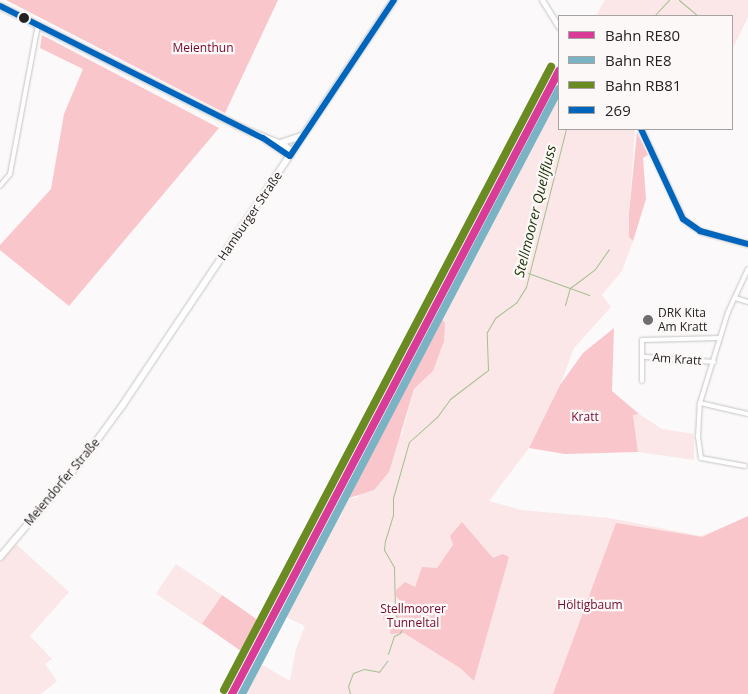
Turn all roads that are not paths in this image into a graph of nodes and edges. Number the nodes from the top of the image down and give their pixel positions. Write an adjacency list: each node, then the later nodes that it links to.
1 (1, 0): 4 (street)
2 (394, 0): 8 (main road, Hamburger Straße)
3 (542, 0): 6 (street)
4 (0, 6): 5 (main road)
5 (38, 24): 9 (main road); 12 (street)
6 (558, 25)
7 (641, 130): 13 (street)
8 (303, 136): 10 (main road); 11 (main road, Hamburger Straße)
9 (263, 138): 10 (main road); 11 (main road)
10 (280, 143): 11 (main road)
11 (290, 156): 22 (main road, Hamburger Straße)
12 (0, 186)
13 (748, 244)
14 (748, 269): 15 (street, Am Kratt)
15 (735, 298): 16 (street); 17 (street, Am Kratt)
16 (748, 302)
17 (720, 338): 18 (street, Am Kratt); 19 (street, Am Kratt)
18 (642, 356): 19 (street, Am Kratt); 20 (street, Am Kratt)
19 (714, 362): 21 (street, Am Kratt)
20 (642, 381)
21 (700, 403): 23 (street); 24 (street, Am Kratt)
22 (122, 406): 25 (main road, Meiendorfer Straße)
23 (748, 414)
24 (746, 466)
25 (0, 557)

